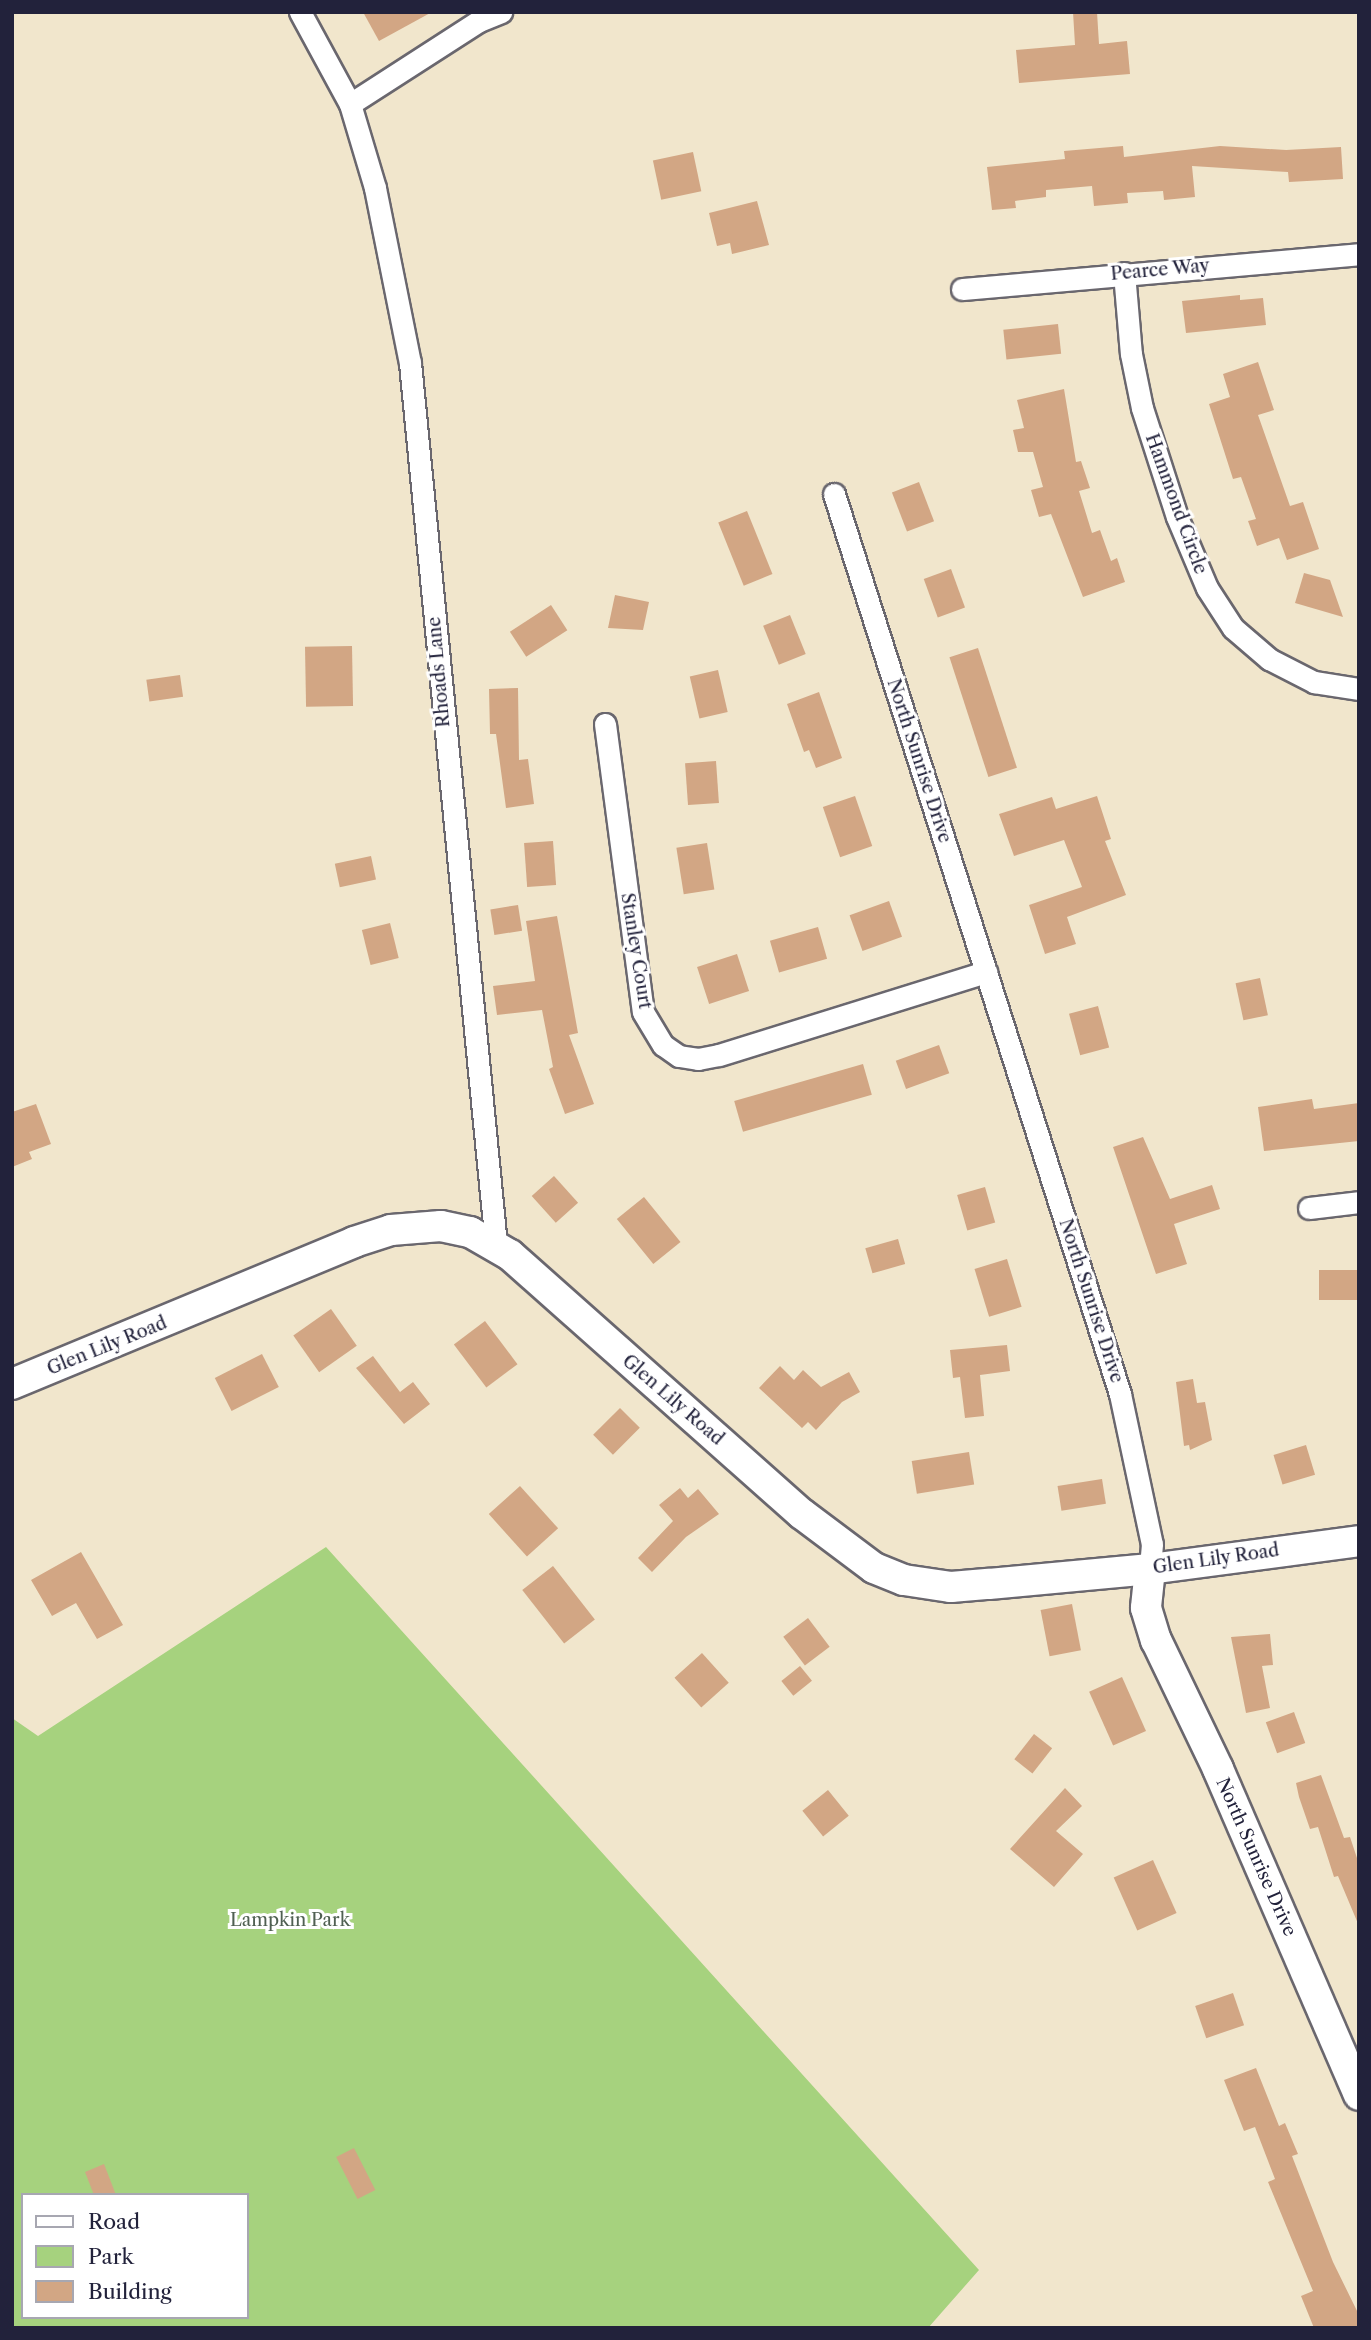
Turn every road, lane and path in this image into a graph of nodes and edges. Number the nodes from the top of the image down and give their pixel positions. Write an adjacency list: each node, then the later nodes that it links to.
1 (300, 12): 3 (street, Rhoads Lane)
2 (502, 12): 3 (street)
3 (350, 104): 13 (street, Rhoads Lane)
4 (1359, 254): 5 (street, Pearce Way)
5 (1124, 273): 6 (street, Pearce Way); 8 (street, Hammond Circle)
6 (962, 289)
7 (834, 494): 10 (street, North Sunrise Drive)
8 (1359, 689)
9 (605, 724): 10 (street, Stanley Court)
10 (986, 972): 16 (street, North Sunrise Drive)
11 (1359, 1202): 12 (street)
12 (1309, 1208)
13 (496, 1245): 14 (street, Glen Lily Road); 16 (street, Glen Lily Road)
14 (12, 1384)
15 (1359, 1541): 16 (street, Glen Lily Road)
16 (1150, 1569): 17 (street, North Sunrise Drive)
17 (1359, 2095)

